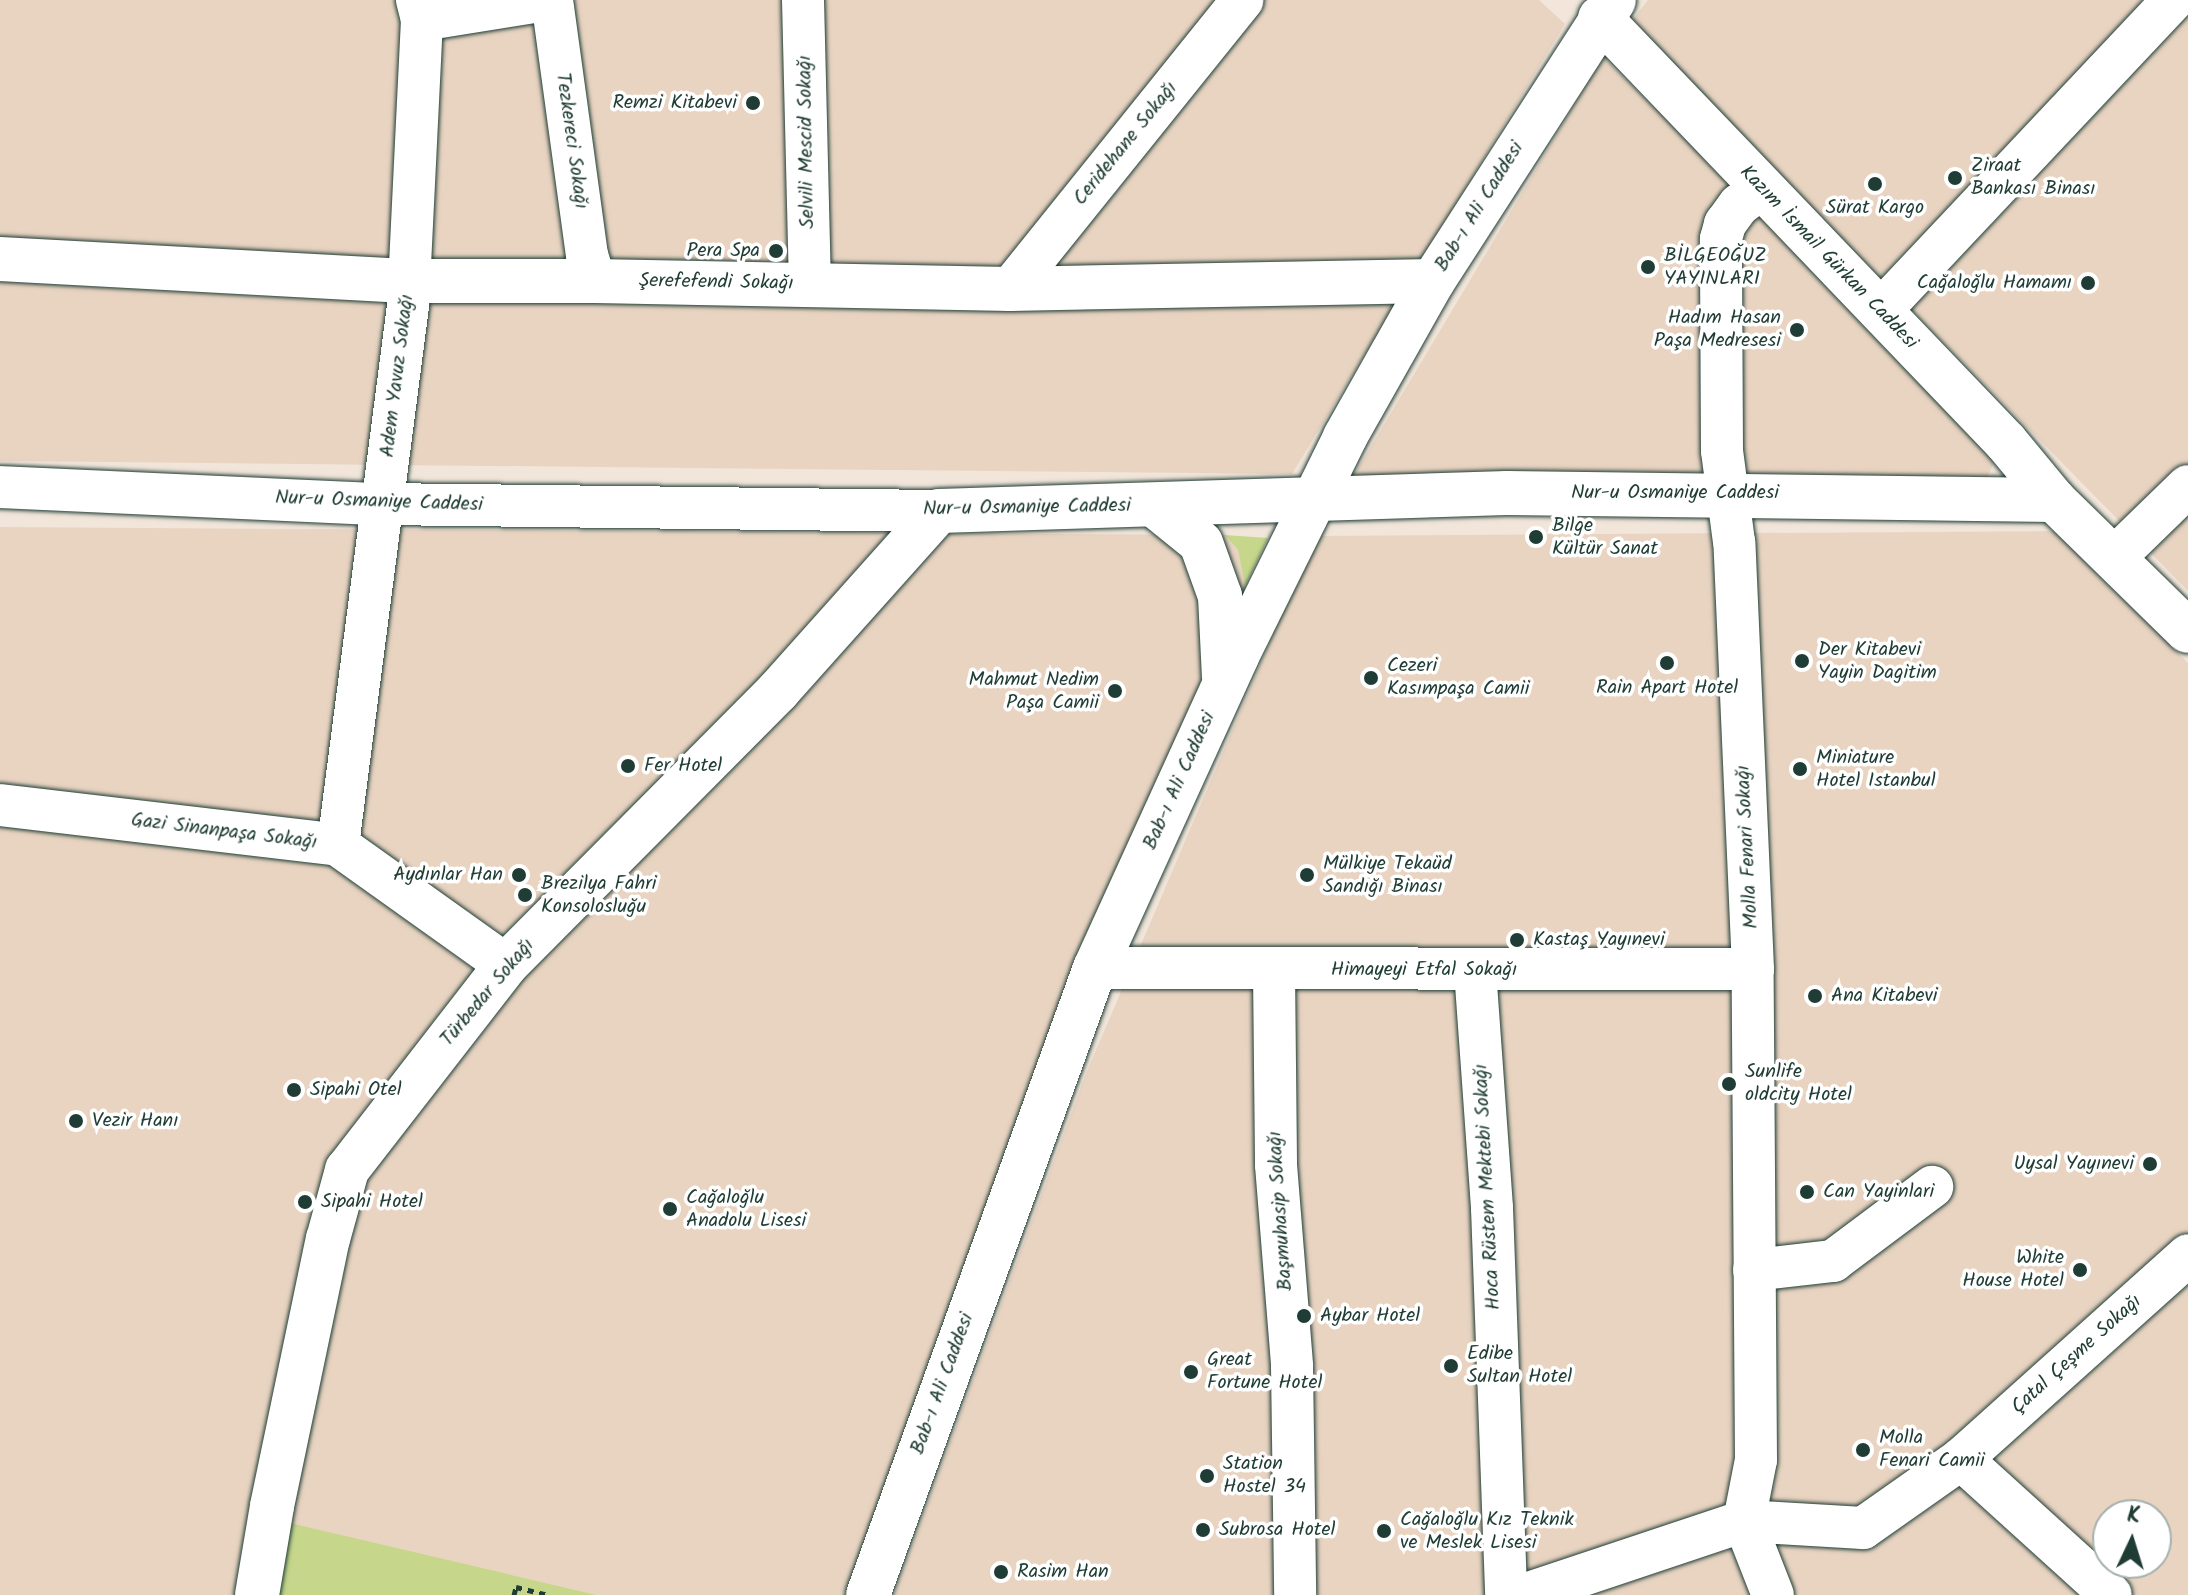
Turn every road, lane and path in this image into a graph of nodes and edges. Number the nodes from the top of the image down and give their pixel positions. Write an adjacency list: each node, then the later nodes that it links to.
1 (549, 0): 8 (street); 12 (street, Tezkereci Sokağı)
2 (803, 0): 14 (street, Selvili Mescid Sokağı)
3 (1242, 0): 15 (street, Ceridehane Sokağı)
4 (2173, 0): 16 (street)
5 (2180, 0): 7 (street)
6 (1597, 6): 9 (main road, Kazım İsmail Gürkan Caddesi); 13 (main road, Bab-ı Ali Caddesi)
7 (2188, 9)
8 (420, 10): 11 (street, Adem Yavuz Sokağı)
9 (1761, 189): 16 (main road, Kazım İsmail Gürkan Caddesi); 19 (street, Molla Fenari Sokağı)
10 (0, 259): 11 (main road, Şerefefendi Sokağı)
11 (410, 281): 12 (main road, Şerefefendi Sokağı); 22 (street, Adem Yavuz Sokağı)
12 (595, 281): 14 (main road, Şerefefendi Sokağı)
13 (1433, 281): 15 (main road, Şerefefendi Sokağı); 20 (main road, Bab-ı Ali Caddesi)
14 (810, 285): 15 (main road, Şerefefendi Sokağı)
15 (1010, 289)
16 (1880, 311): 21 (main road, Kazım İsmail Gürkan Caddesi)
17 (2188, 486): 25 (street)
18 (0, 487): 22 (street, Nur-u Osmaniye Caddesi)
19 (1726, 493): 20 (main road, Nur-u Osmaniye Caddesi); 21 (main road, Nur-u Osmaniye Caddesi); 32 (street, Molla Fenari Sokağı)
20 (1317, 496): 23 (main road, Nur-u Osmaniye Caddesi); 27 (main road, Bab-ı Ali Caddesi)
21 (2054, 500): 25 (main road, Kazım İsmail Gürkan Caddesi)
22 (381, 504): 24 (street, Nur-u Osmaniye Caddesi); 29 (street, Adem Yavuz Sokağı)
23 (1154, 505): 24 (main road, Nur-u Osmaniye Caddesi); 27 (main road)
24 (939, 511): 30 (main road, Türbedar Sokağı)
25 (2114, 558): 26 (main road, Kazım İsmail Gürkan Caddesi)
26 (2188, 631)
27 (1224, 684): 31 (main road, Bab-ı Ali Caddesi)
28 (0, 805): 29 (street, Gazi Sinanpaşa Sokağı)
29 (338, 845): 30 (street, Gazi Sinanpaşa Sokağı)
30 (506, 965): 40 (main road, Türbedar Sokağı)
31 (1095, 968): 33 (street, Himayeyi Etfal Sokağı); 43 (main road, Bab-ı Ali Caddesi)
32 (1753, 969): 34 (street, Himayeyi Etfal Sokağı); 37 (street, Molla Fenari Sokağı)
33 (1274, 970): 34 (street, Himayeyi Etfal Sokağı); 44 (street, Başmuhasip Sokağı)
34 (1475, 970): 45 (street, Hoca Rüstem Mektebi Sokağı)
35 (1932, 1187): 37 (street)
36 (2188, 1255): 38 (street, Çatal Çeşme Sokağı)
37 (1754, 1270): 39 (street, Molla Fenari Sokağı)
38 (1961, 1459): 39 (street, Çatal Çeşme Sokağı); 48 (street)
39 (1744, 1521): 46 (street, Çatal Çeşme Sokağı); 47 (street)
40 (257, 1595)
41 (514, 1595): 42 (path)
42 (549, 1595)
43 (868, 1595)
44 (1295, 1595)
45 (1506, 1595)
46 (1523, 1595)
47 (1773, 1595)
48 (2111, 1595)

